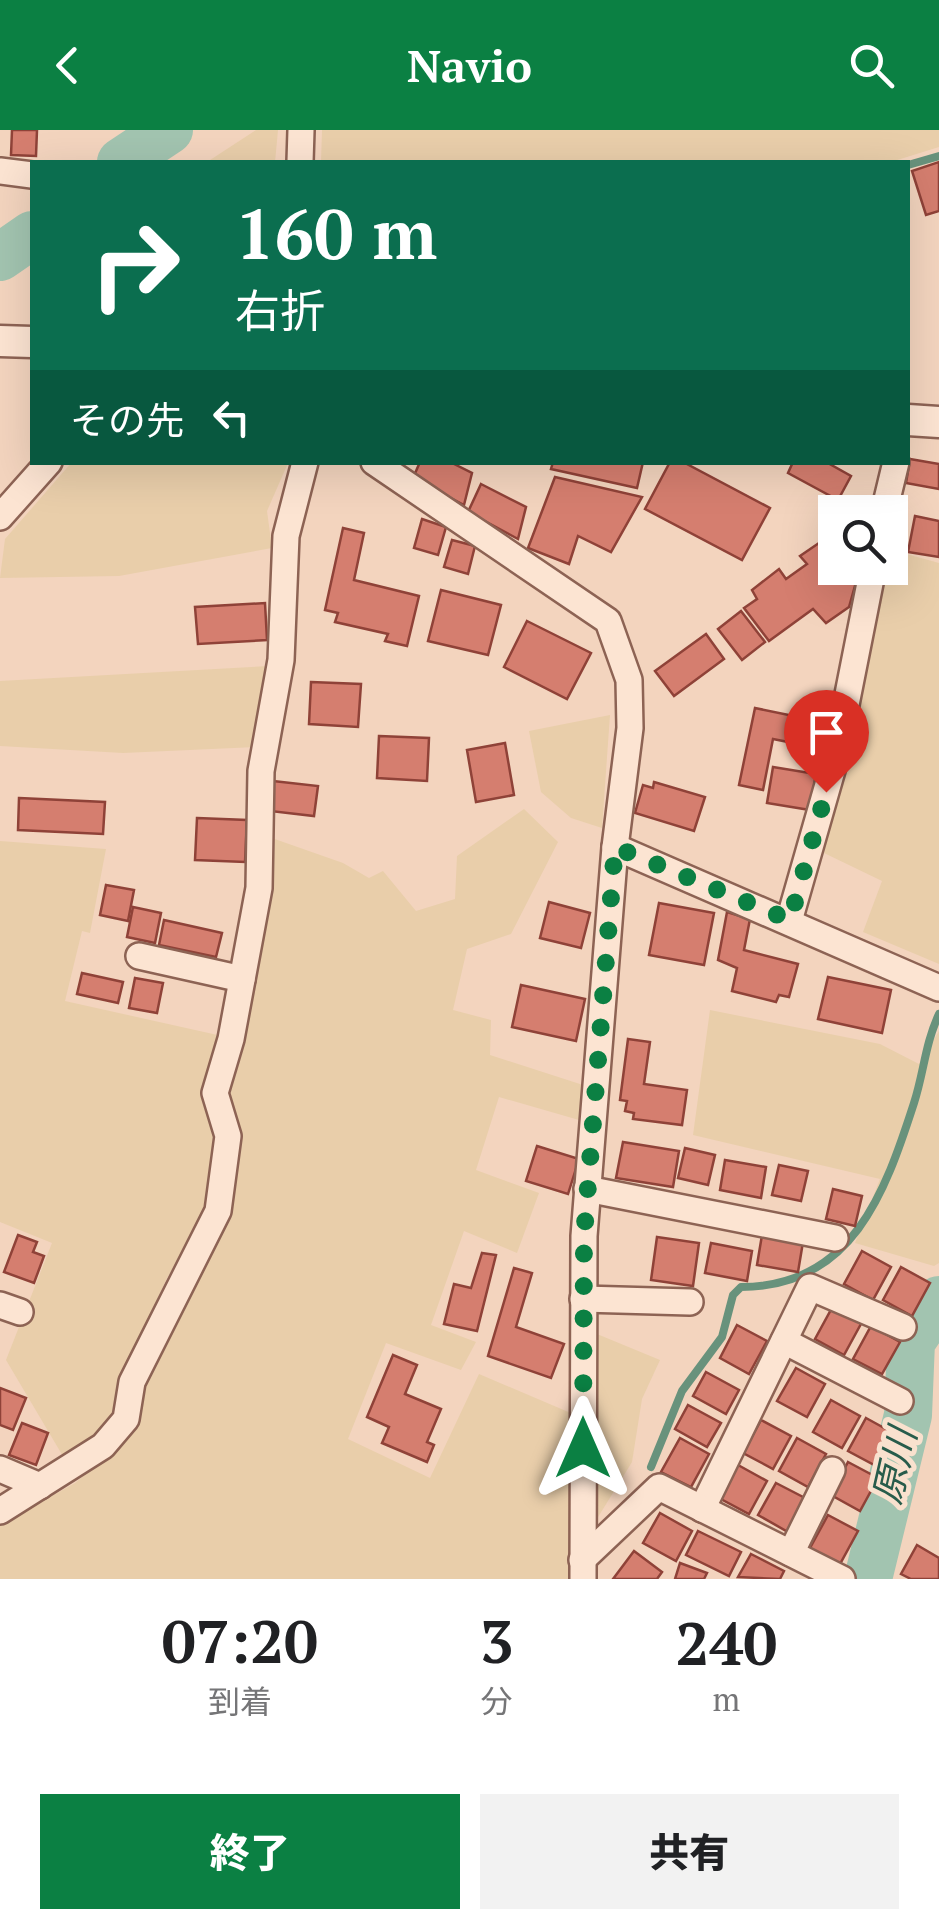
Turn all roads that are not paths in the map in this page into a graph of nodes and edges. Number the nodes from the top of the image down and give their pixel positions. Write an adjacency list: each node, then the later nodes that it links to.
1 (302, 130): 2 (street)
2 (300, 160)
3 (0, 171): 4 (street)
4 (30, 176)
5 (0, 341): 6 (street)
6 (30, 342)
7 (910, 420): 8 (street)
8 (939, 422)
9 (46, 465): 14 (street)
10 (304, 465): 19 (street)
11 (378, 465): 16 (street)
12 (895, 465): 13 (street)
13 (888, 495)
14 (0, 517)
15 (870, 585): 17 (street)
16 (615, 847): 17 (street); 21 (street)
17 (790, 920): 20 (street)
18 (139, 956): 19 (street)
19 (242, 979): 30 (street)
20 (939, 988)
21 (587, 1189): 22 (street); 23 (street)
22 (835, 1238)
23 (584, 1299): 24 (street); 34 (street)
24 (690, 1302)
25 (903, 1327): 26 (street)
26 (784, 1341): 27 (street); 31 (street)
27 (900, 1400)
28 (0, 1469): 30 (street)
29 (832, 1470): 33 (street)
30 (40, 1486): 32 (street)
31 (702, 1508): 33 (street); 34 (street)
32 (0, 1512)
33 (791, 1553): 35 (street)
34 (582, 1570)
35 (842, 1579)

